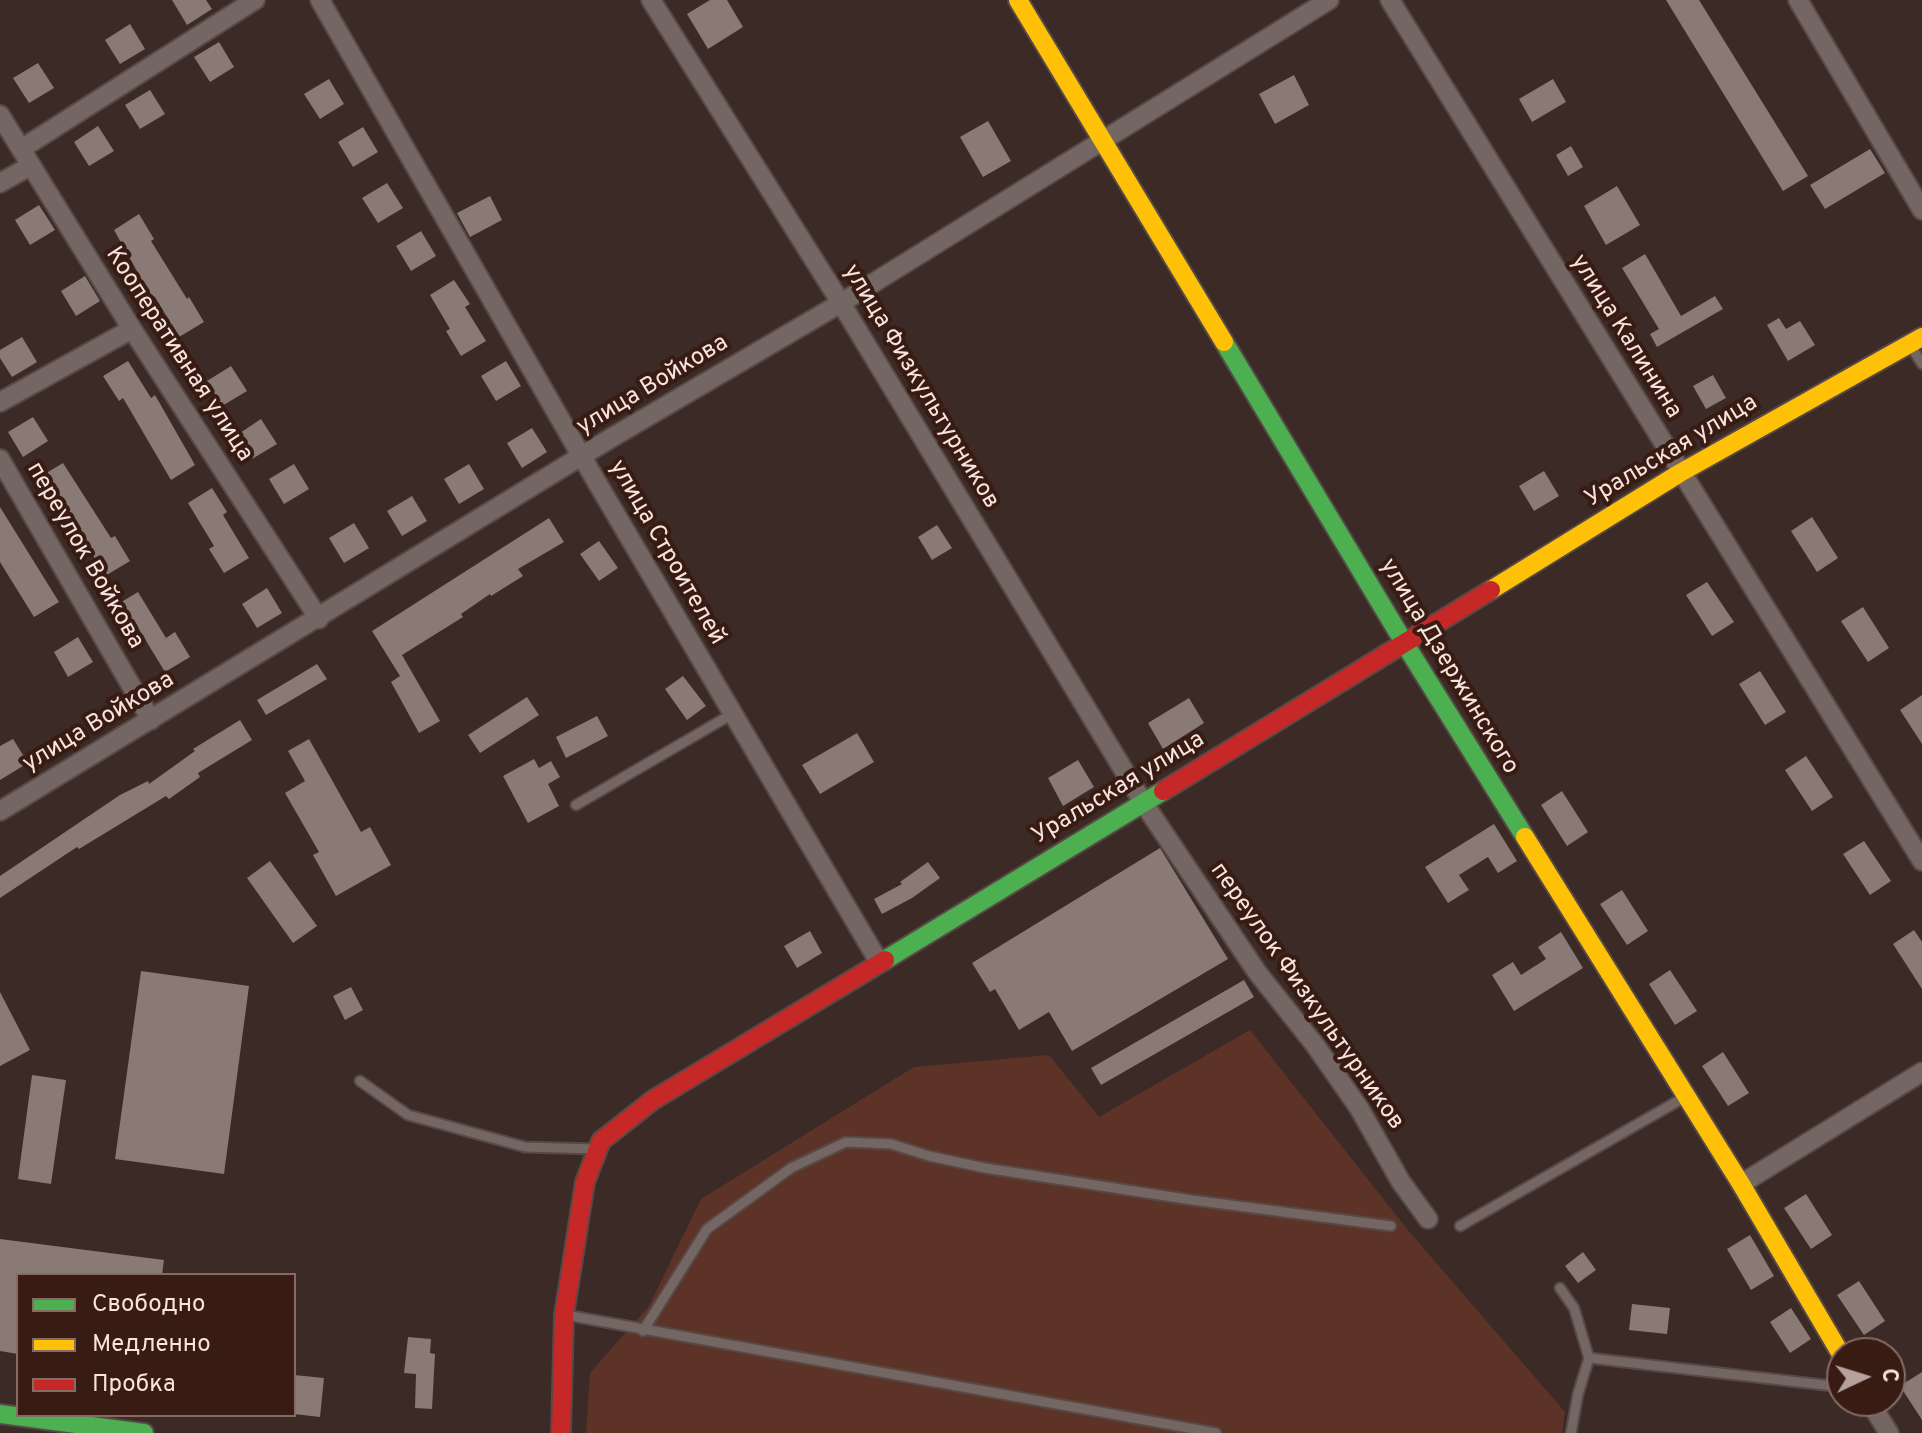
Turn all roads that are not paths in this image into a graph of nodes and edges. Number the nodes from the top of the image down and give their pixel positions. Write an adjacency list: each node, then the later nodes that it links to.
1 (255, 0): 10 (street)
2 (320, 0): 19 (street, улица Строителей)
3 (651, 0): 14 (street, улица Физкультурников)
4 (1018, 0): 9 (street, улица Дзержинского)
5 (1329, 0): 9 (street, улица Войкова)
6 (1390, 0): 21 (street, улица Калинина)
7 (1798, 0): 13 (street)
8 (0, 115): 10 (street, Кооперативная улица)
9 (1105, 140): 14 (street, улица Войкова); 23 (street, улица Дзержинского)
10 (21, 149): 11 (street, Кооперативная улица)
11 (30, 166): 12 (street); 15 (street, Кооперативная улица)
12 (0, 183)
13 (1922, 210)
14 (841, 303): 19 (street, улица Войкова); 26 (street, улица Физкультурников)
15 (132, 329): 18 (street); 22 (street, Кооперативная улица)
16 (1916, 340): 17 (lane); 21 (street, Уральская улица)
17 (1922, 364)
18 (0, 402)
19 (582, 457): 22 (street, улица Войкова); 24 (street, улица Строителей)
20 (0, 459): 25 (street, переулок Войкова)
21 (1680, 473): 23 (street, Уральская улица); 29 (street, улица Калинина)
22 (319, 619): 25 (street, улица Войкова)
23 (1405, 644): 26 (street, Уральская улица); 33 (street, улица Дзержинского)
24 (732, 714): 27 (lane); 30 (street, улица Строителей)
25 (151, 720): 28 (street, улица Войкова)
26 (1143, 802): 30 (street, Уральская улица); 36 (street, переулок Физкультурников)
27 (576, 805)
28 (0, 811)
29 (1922, 861)
30 (879, 962): 34 (street, Уральская улица)
31 (1922, 1072): 35 (street)
32 (360, 1081): 34 (lane)
33 (1685, 1097): 35 (street, улица Дзержинского); 38 (lane)
34 (598, 1149): 40 (street, Уральская улица)
35 (1741, 1184): 42 (street, улица Дзержинского)
36 (1428, 1219)
37 (1391, 1226): 41 (lane)
38 (1460, 1226)
39 (1560, 1288): 43 (lane)
40 (564, 1315): 41 (lane); 47 (street, Уральская улица)
41 (643, 1331): 48 (lane)
42 (1831, 1337)
43 (1589, 1358): 44 (lane); 49 (lane)
44 (1826, 1385)
45 (23, 1417): 46 (street)
46 (144, 1433)
47 (561, 1433)
48 (1216, 1433)
49 (1571, 1433)

